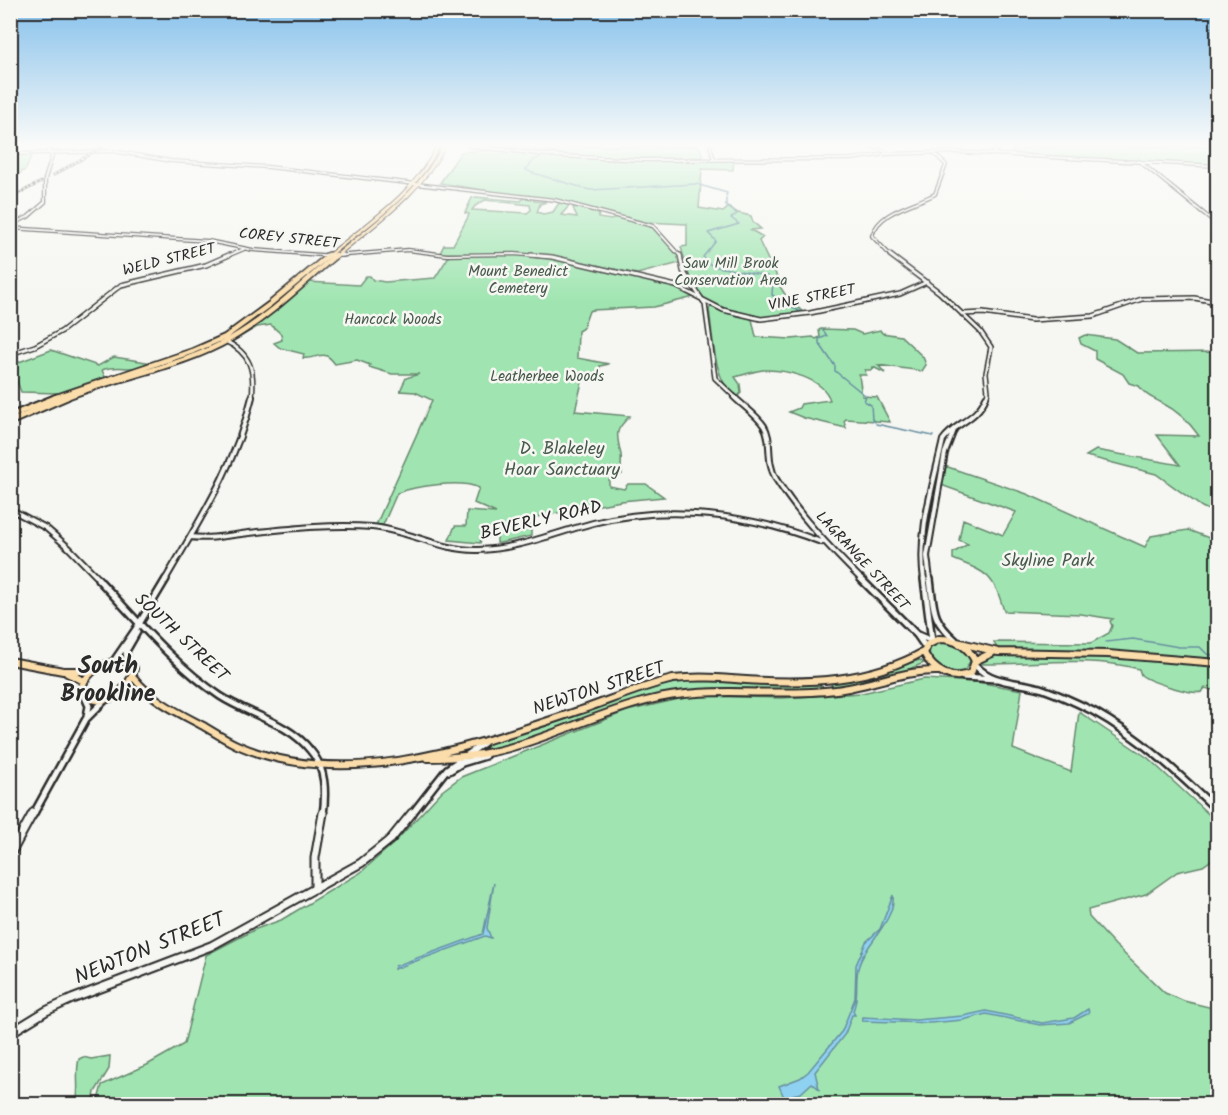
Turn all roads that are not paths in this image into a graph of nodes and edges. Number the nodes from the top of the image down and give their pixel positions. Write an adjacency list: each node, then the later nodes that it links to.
1 (46, 198): 8 (main road)
2 (398, 198): 10 (highway)
3 (404, 198): 11 (highway)
4 (540, 198): 13 (main road, LAGRANGE STREET)
5 (927, 198): 12 (main road)
6 (1185, 198): 7 (main road)
7 (1218, 225)
8 (10, 227): 9 (main road, COREY STREET)
9 (245, 248): 10 (main road, COREY STREET); 21 (main road, WELD STREET)
10 (328, 256): 11 (main road, COREY STREET); 20 (highway)
11 (335, 256): 14 (main road, COREY STREET); 20 (highway)
12 (927, 282): 17 (main road, VINE STREET); 19 (main road)
13 (696, 290): 14 (main road); 15 (main road, LAGRANGE STREET)
14 (690, 292): 15 (main road, COREY STREET)
15 (702, 299): 17 (main road, VINE STREET); 18 (main road, LAGRANGE STREET)
16 (1218, 302): 19 (main road)
17 (717, 307): 18 (main road)
18 (706, 308): 28 (main road, LAGRANGE STREET)
19 (962, 314): 25 (main road)
20 (223, 341): 22 (highway); 27 (main road)
21 (10, 354)
22 (147, 368): 23 (highway); 24 (highway)
23 (10, 416)
24 (10, 422)
25 (956, 429): 31 (main road); 32 (main road)
26 (10, 509): 29 (main road, SOUTH STREET)
27 (190, 537): 28 (main road, BEVERLY ROAD); 29 (main road)
28 (825, 544): 30 (main road, LAGRANGE STREET)
29 (140, 624): 36 (main road); 37 (main road); 56 (main road, SOUTH STREET)
30 (917, 635): 31 (main road, LAGRANGE STREET); 33 (main road, LAGRANGE STREET)
31 (932, 640): 32 (main road); 33 (main road)
32 (957, 642): 34 (main road); 38 (main road)
33 (925, 649): 42 (main road); 52 (main road, NEWTON STREET)
34 (998, 652): 38 (main road); 39 (main road)
35 (10, 661): 41 (main road)
36 (114, 662): 37 (main road); 40 (main road)
37 (127, 662): 44 (main road)
38 (975, 663): 43 (main road); 45 (main road)
39 (1218, 663)
40 (94, 670): 41 (main road); 46 (main road)
41 (63, 671): 46 (main road)
42 (938, 671): 43 (main road); 53 (main road)
43 (960, 677): 45 (main road)
44 (134, 678): 47 (main road); 48 (main road)
45 (998, 679): 58 (main road)
46 (84, 681): 49 (main road)
47 (145, 690): 48 (main road); 56 (main road)
48 (122, 692): 50 (main road)
49 (84, 694): 50 (main road); 51 (main road)
50 (107, 699): 51 (main road)
51 (86, 719): 59 (main road)
52 (488, 741): 54 (main road, NEWTON STREET); 55 (main road)
53 (511, 748): 54 (main road); 57 (main road, NEWTON STREET)
54 (462, 756): 55 (main road); 57 (main road, NEWTON STREET)
55 (408, 759): 56 (main road)
56 (320, 765): 60 (main road, SOUTH STREET)
57 (437, 781): 60 (main road, NEWTON STREET)
58 (1218, 811)
59 (10, 855)
60 (315, 889): 61 (main road, NEWTON STREET)
61 (10, 1033)

